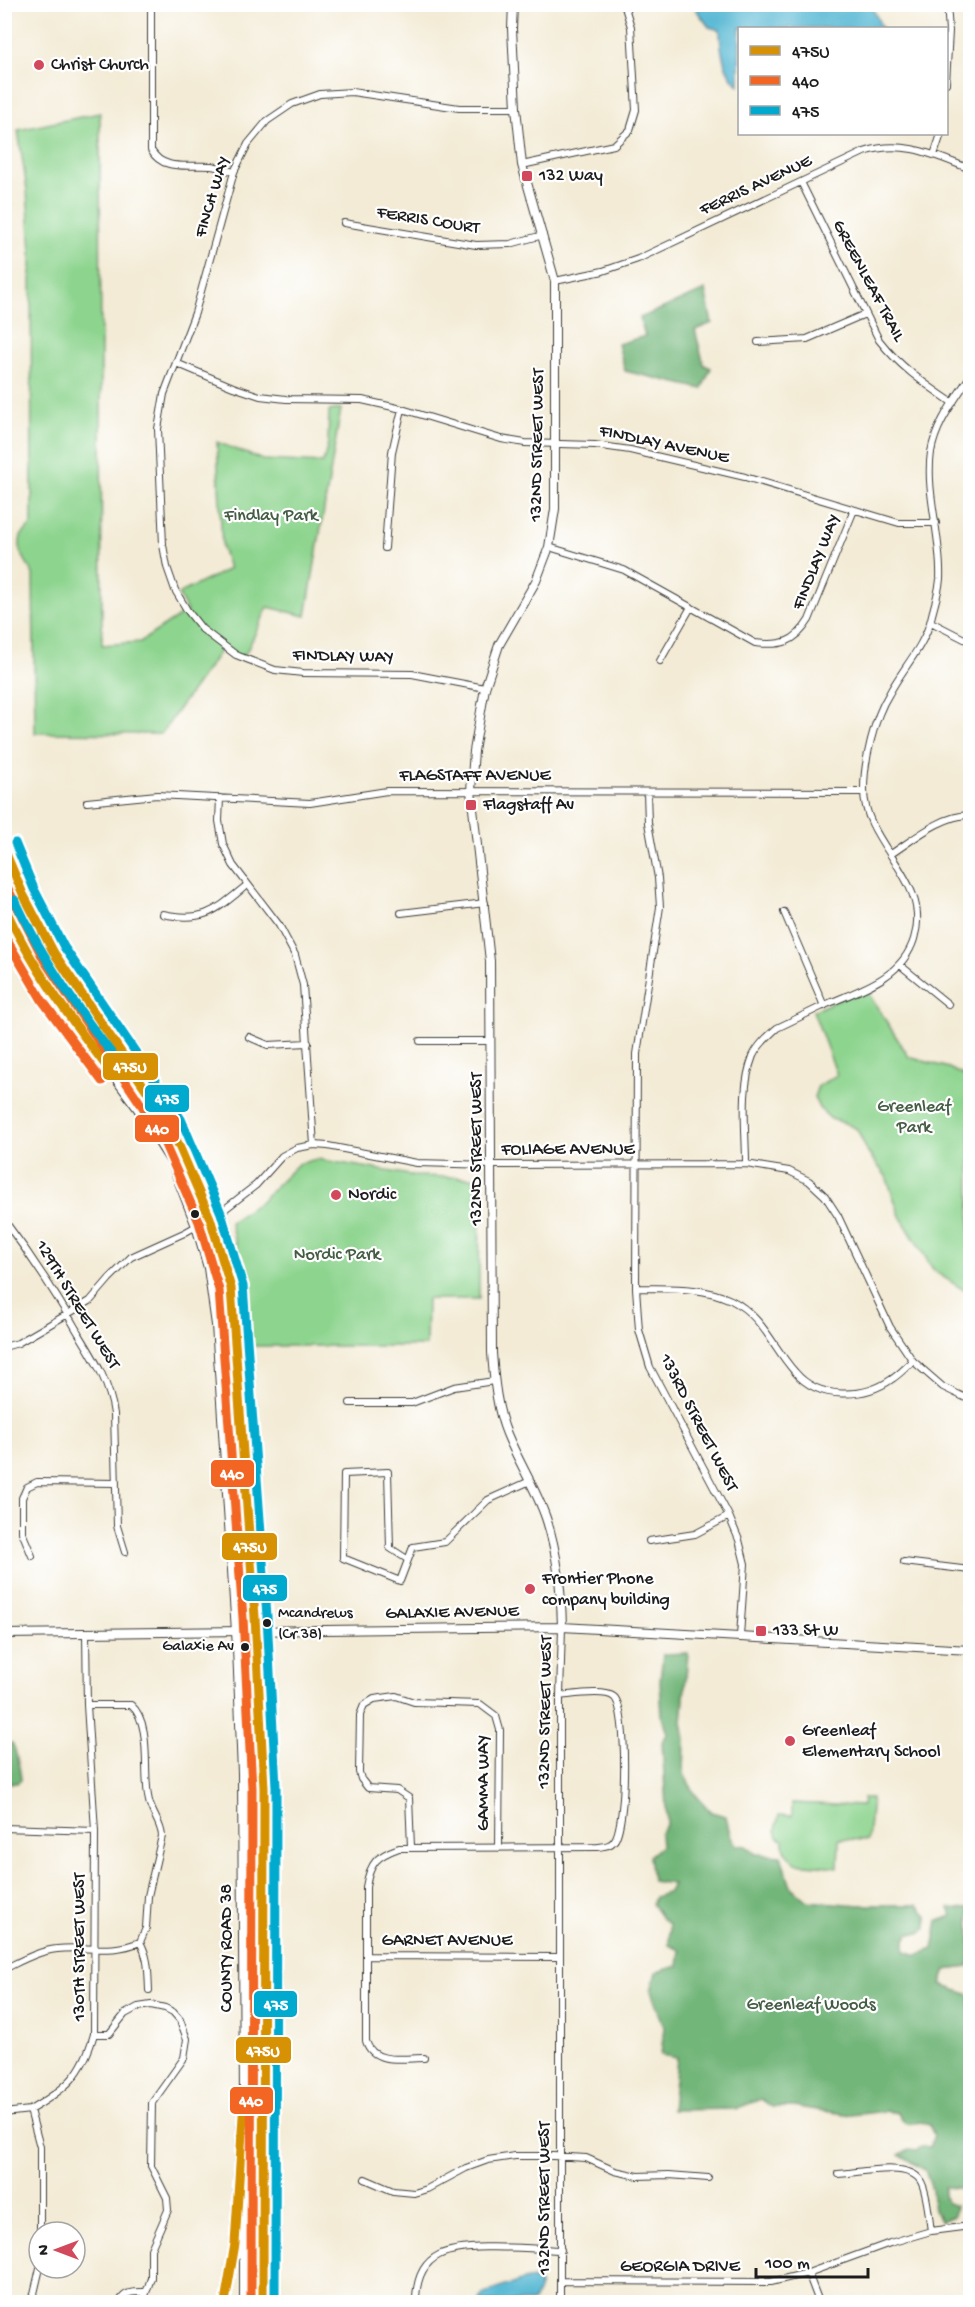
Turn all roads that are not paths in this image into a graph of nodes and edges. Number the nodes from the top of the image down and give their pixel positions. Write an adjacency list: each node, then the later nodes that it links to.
1 (151, 4): 11 (street)
2 (513, 4): 6 (street, 132ND STREET WEST)
3 (624, 4): 9 (street)
4 (947, 4): 5 (street)
5 (948, 48)
6 (516, 108): 9 (street, 132ND STREET WEST); 11 (street, FINCH WAY)
7 (940, 135): 8 (street)
8 (934, 155): 10 (street, FERRIS AVENUE); 12 (street, FERRIS AVENUE)
9 (522, 165): 14 (street, 132ND STREET WEST)
10 (970, 169)
11 (234, 172): 18 (street, FINCH WAY)
12 (801, 182): 15 (street, FERRIS AVENUE); 16 (street, GREENLEAF TRAIL)
13 (344, 223): 14 (street, FERRIS COURT)
14 (543, 235): 15 (street, 132ND STREET WEST)
15 (555, 281): 22 (street, 132ND STREET WEST)
16 (865, 314): 17 (street); 20 (street, GREENLEAF TRAIL)
17 (758, 342)
18 (176, 363): 21 (street, FINDLAY AVENUE); 31 (street, FINDLAY WAY)
19 (970, 376): 20 (street)
20 (953, 403): 24 (street)
21 (402, 409): 22 (street, FINDLAY AVENUE); 26 (street)
22 (556, 444): 23 (street, FINDLAY AVENUE); 25 (street, 132ND STREET WEST)
23 (854, 510): 24 (street, FINDLAY AVENUE); 27 (street, FINDLAY WAY)
24 (936, 523): 28 (street)
25 (549, 547): 27 (street, FINDLAY WAY); 31 (street, 132ND STREET WEST)
26 (385, 548)
27 (691, 607): 30 (street)
28 (931, 622): 29 (street); 34 (street)
29 (970, 642)
30 (660, 661)
31 (485, 688): 32 (street, 132ND STREET WEST)
32 (471, 791): 33 (street, FLAGSTAFF AVENUE); 35 (street, FLAGSTAFF AVENUE); 41 (street, 132ND STREET WEST)
33 (647, 792): 34 (street, FLAGSTAFF AVENUE); 56 (street, 133RD STREET WEST)
34 (863, 792): 39 (street)
35 (220, 798): 36 (street, FLAGSTAFF AVENUE); 40 (street)
36 (87, 802)
37 (970, 814): 39 (street)
38 (4, 848): 57 (main road, COUNTY ROAD 38)
39 (891, 854): 46 (street)
40 (248, 885): 45 (street); 52 (street)
41 (485, 903): 44 (street); 51 (street, 132ND STREET WEST)
42 (4, 905): 59 (main road, COUNTY ROAD 38)
43 (784, 912): 48 (street)
44 (401, 913)
45 (164, 914)
46 (900, 964): 47 (street); 48 (street)
47 (948, 1004)
48 (824, 1006): 54 (street)
49 (249, 1037): 52 (street)
50 (420, 1041): 51 (street)
51 (491, 1041): 55 (street, 132ND STREET WEST)
52 (308, 1043): 53 (street)
53 (314, 1145): 55 (street, FOLIAGE AVENUE); 57 (street, FOLIAGE AVENUE)
54 (746, 1164): 56 (street, FOLIAGE AVENUE); 63 (street, FOLIAGE AVENUE)
55 (492, 1165): 56 (street, FOLIAGE AVENUE); 64 (street, 132ND STREET WEST)
56 (636, 1165): 60 (street, 133RD STREET WEST)
57 (210, 1218): 59 (street, FOLIAGE AVENUE); 78 (main road, COUNTY ROAD 38)
58 (4, 1220): 61 (street, 129TH STREET WEST)
59 (196, 1226): 61 (street, FOLIAGE AVENUE); 77 (main road, COUNTY ROAD 38)
60 (636, 1288): 63 (street); 69 (street, 133RD STREET WEST)
61 (68, 1315): 62 (street, FOLIAGE AVENUE); 68 (street, 129TH STREET WEST)
62 (4, 1347)
63 (913, 1361): 65 (street, FOLIAGE AVENUE)
64 (494, 1381): 66 (street); 67 (street, 132ND STREET WEST)
65 (970, 1400)
66 (350, 1403)
67 (530, 1481): 73 (street); 76 (street, 132ND STREET WEST)
68 (116, 1483): 71 (street, 129TH STREET WEST); 72 (street)
69 (729, 1516): 70 (street); 81 (street, 133RD STREET WEST)
70 (649, 1541)
71 (125, 1552)
72 (32, 1556)
73 (407, 1559): 73 (street)
74 (904, 1562): 75 (street)
75 (970, 1570)
76 (562, 1627): 78 (street, GALAXIE AVENUE); 81 (street, GALAXIE AVENUE); 83 (street, 132ND STREET WEST)
77 (236, 1630): 78 (street, GALAXIE AVENUE); 79 (street, GALAXIE AVENUE); 98 (main road, COUNTY ROAD 38)
78 (256, 1630): 118 (main road, COUNTY ROAD 38)
79 (86, 1633): 80 (street, GALAXIE AVENUE); 84 (street, 130TH STREET WEST)
80 (4, 1634)
81 (740, 1636): 82 (street, GALAXIE AVENUE)
82 (970, 1650)
83 (560, 1696): 88 (street, 132ND STREET WEST); 88 (street, GARNET AVENUE)
84 (87, 1706): 86 (street, 130TH STREET WEST); 90 (street)
85 (4, 1828): 86 (street)
86 (95, 1831): 91 (street, 130TH STREET WEST)
87 (411, 1847): 89 (street, GARNET AVENUE); 89 (street, GAMMA WAY); 92 (street, GARNET AVENUE)
88 (560, 1847): 89 (street, GARNET AVENUE); 93 (street, 132ND STREET WEST)
89 (499, 1848)
90 (140, 1942): 91 (street); 95 (street)
91 (96, 1950): 94 (street); 96 (street, 130TH STREET WEST)
92 (367, 1956): 93 (street, GARNET AVENUE); 97 (street)
93 (560, 1957): 101 (street, 132ND STREET WEST)
94 (4, 1969)
95 (149, 1990)
96 (94, 2034): 99 (street, 130TH STREET WEST); 112 (street)
97 (424, 2058)
98 (244, 2097): 116 (highway); 117 (main road, COUNTY ROAD 38)
99 (30, 2110): 100 (street); 105 (street)
100 (4, 2113)
101 (560, 2156): 103 (street); 104 (street); 108 (street, 132ND STREET WEST)
102 (838, 2174): 107 (street)
103 (708, 2178)
104 (365, 2179)
105 (40, 2220)
106 (970, 2226): 107 (street, GEORGIA DRIVE)
107 (931, 2231): 109 (street, GEORGIA DRIVE)
108 (561, 2250): 111 (street, 132ND STREET WEST); 119 (street)
109 (808, 2273): 111 (street, GEORGIA DRIVE); 121 (street)
110 (37, 2280): 113 (street)
111 (560, 2281): 120 (street, 132ND STREET WEST)
112 (146, 2292): 114 (street); 115 (street)
113 (32, 2302)
114 (120, 2302)
115 (143, 2302)
116 (225, 2302)
117 (244, 2302)
118 (262, 2302)
119 (416, 2302)
120 (561, 2302)
121 (819, 2302)

